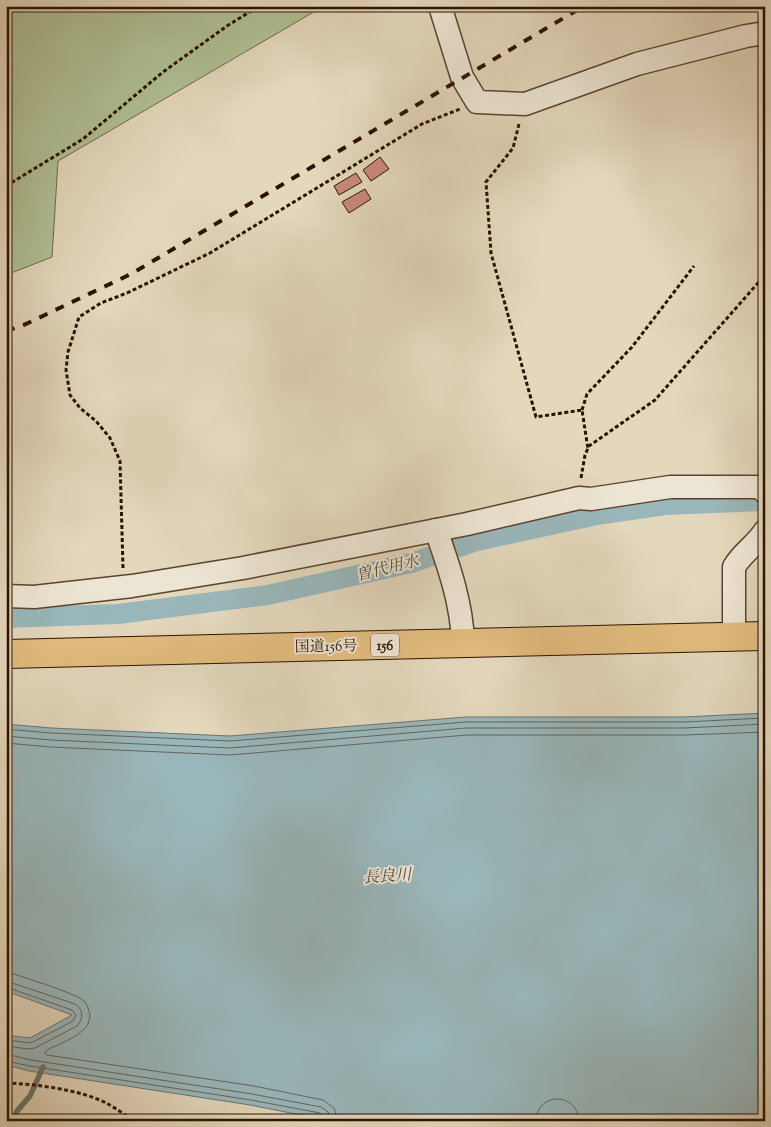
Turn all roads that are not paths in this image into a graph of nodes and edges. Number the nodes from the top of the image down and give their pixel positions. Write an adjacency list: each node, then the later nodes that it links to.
1 (440, 6): 2 (street)
2 (765, 33)
3 (763, 488): 5 (street)
4 (765, 531): 8 (street)
5 (440, 544): 6 (street); 9 (street)
6 (6, 596)
7 (765, 636): 8 (highway, 国道156号 / 156)
8 (734, 637): 9 (highway, 国道156号 / 156)
9 (463, 643): 10 (highway, 国道156号 / 156)
10 (6, 654)

